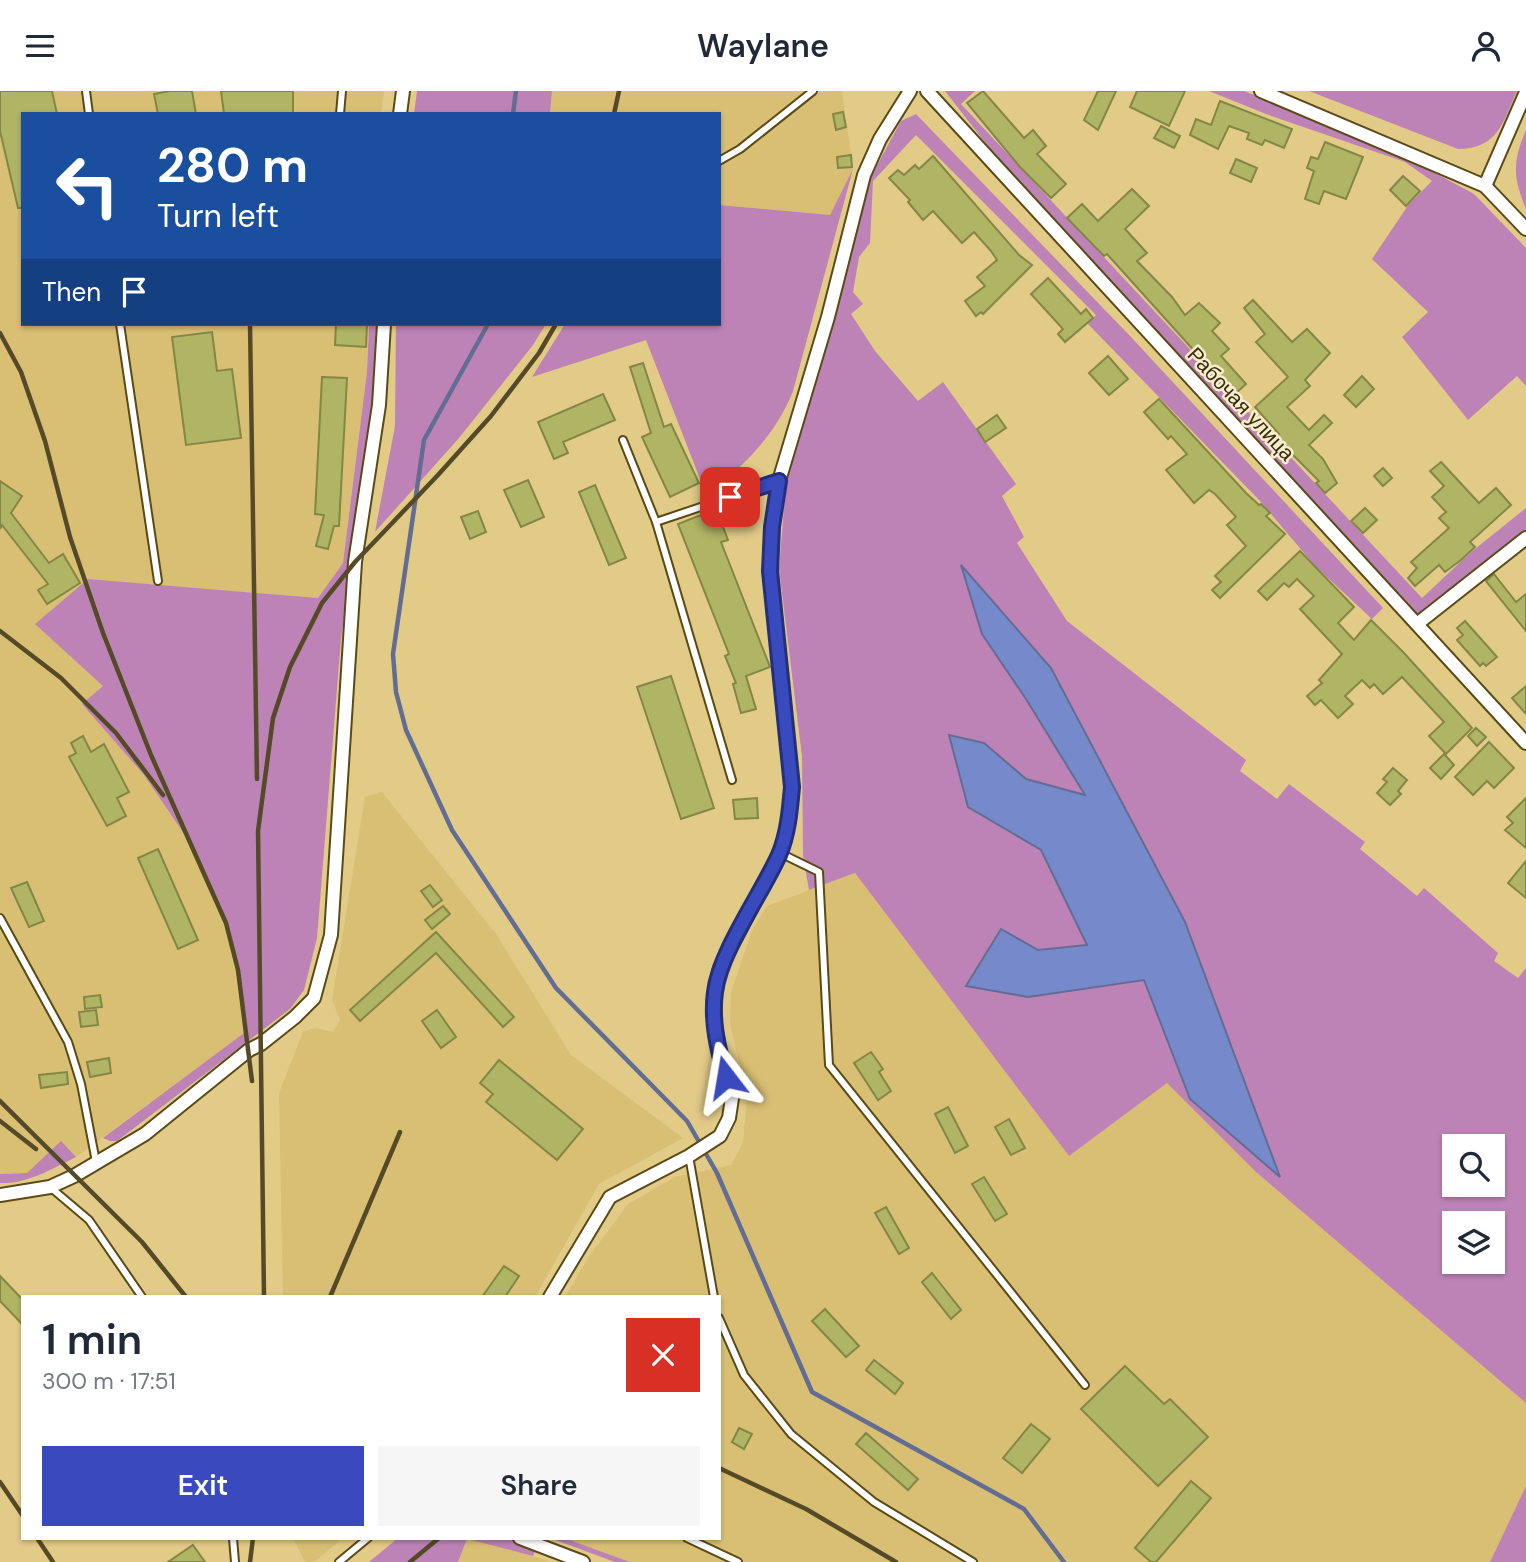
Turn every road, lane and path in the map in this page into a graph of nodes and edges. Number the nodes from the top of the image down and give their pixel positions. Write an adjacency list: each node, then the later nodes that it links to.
1 (86, 91): 9 (lane)
2 (342, 91): 10 (lane)
3 (403, 91): 11 (street)
4 (813, 91): 12 (lane)
5 (910, 91): 18 (street)
6 (927, 91): 22 (street, Рабочая улица)
7 (1261, 91): 13 (street)
8 (1526, 92): 13 (street)
9 (89, 112)
10 (341, 112)
11 (400, 112)
12 (721, 160)
13 (1485, 186): 14 (street)
14 (1526, 229)
15 (120, 326): 21 (lane)
16 (384, 326): 28 (street)
17 (622, 440): 19 (lane)
18 (779, 481): 19 (lane); 25 (street)
19 (656, 522): 24 (lane)
20 (1526, 538): 22 (street)
21 (158, 581)
22 (1417, 624): 23 (street, Рабочая улица)
23 (1526, 743)
24 (732, 780)
25 (780, 853): 27 (street); 35 (lane)
26 (0, 918): 28 (lane)
27 (689, 1156): 32 (street); 33 (lane)
28 (96, 1162): 29 (street)
29 (50, 1187): 30 (street); 31 (lane)
30 (0, 1195)
31 (141, 1295)
32 (551, 1295)
33 (715, 1295)
34 (721, 1323): 44 (lane)
35 (1085, 1385)
36 (233, 1540): 40 (lane)
37 (366, 1540): 41 (lane)
38 (525, 1540): 42 (street)
39 (691, 1540): 43 (lane)
40 (235, 1562)
41 (339, 1562)
42 (583, 1562)
43 (738, 1562)
44 (973, 1562)

